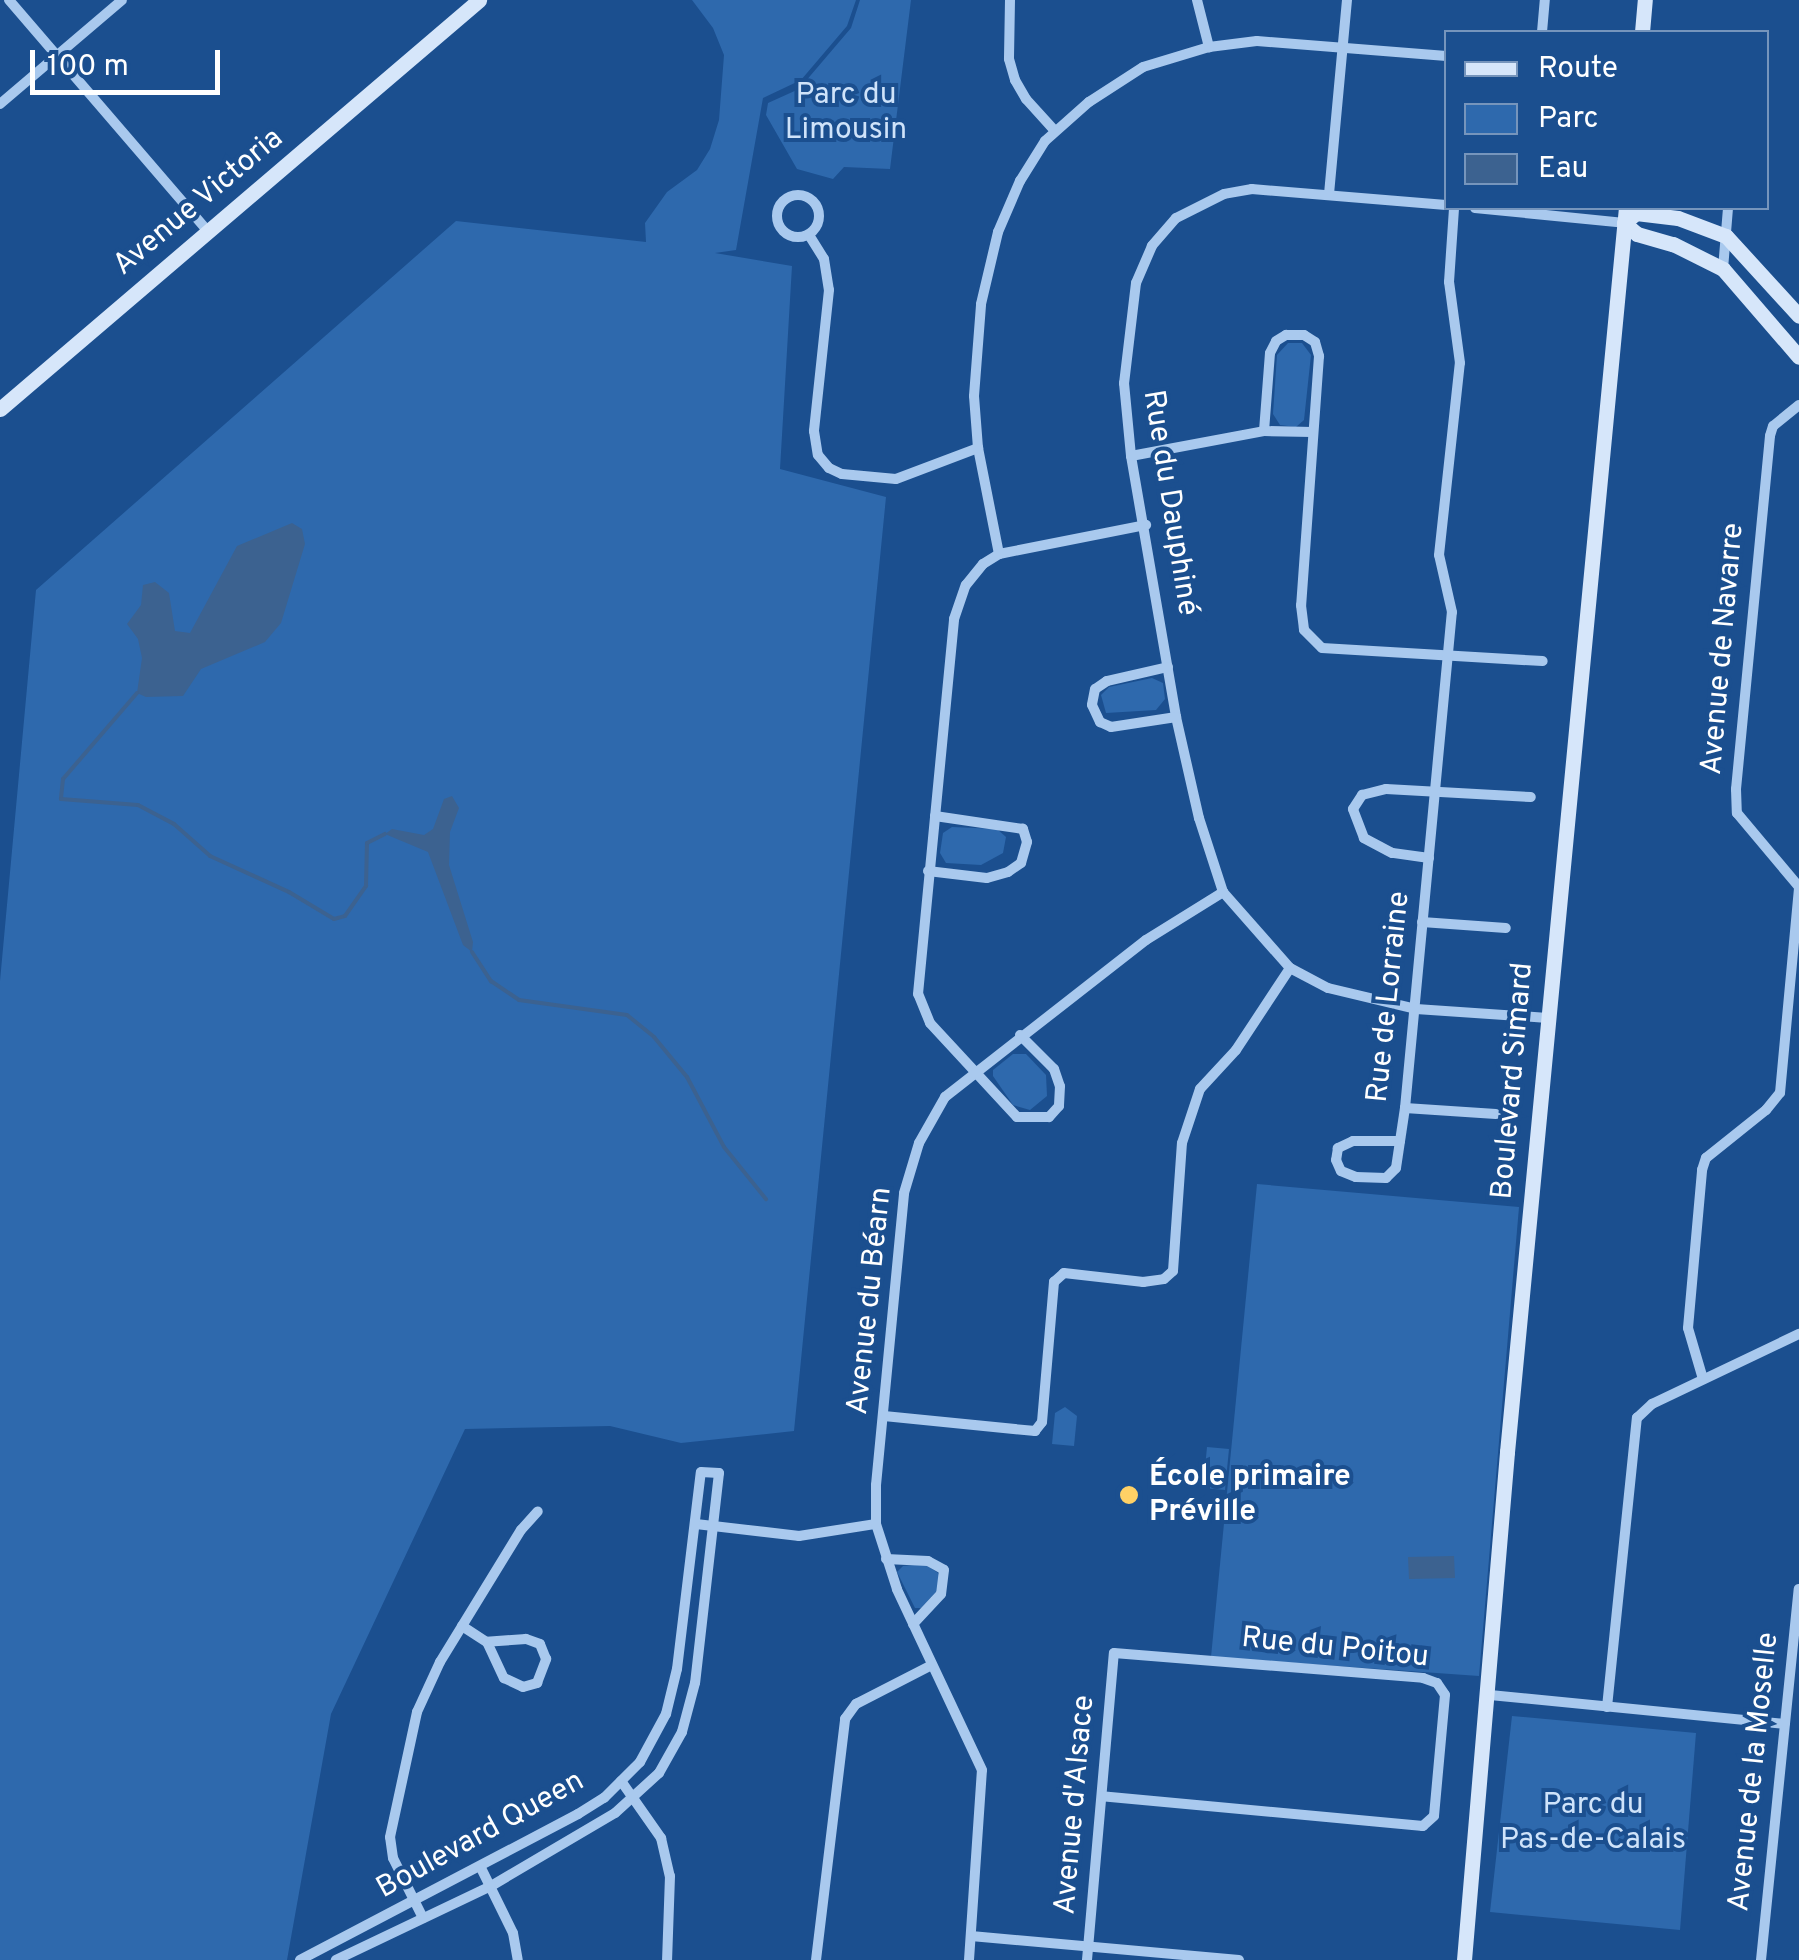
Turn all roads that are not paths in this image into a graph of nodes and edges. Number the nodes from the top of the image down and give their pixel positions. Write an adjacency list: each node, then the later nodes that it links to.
1 (9, 0): 13 (street)
2 (122, 0): 13 (street)
3 (479, 0): 23 (main road, Avenue Victoria)
4 (1010, 0): 16 (street)
5 (1198, 0): 11 (street)
6 (1347, 0): 12 (street)
7 (1545, 0): 9 (street)
8 (1646, 0): 10 (main road)
9 (1542, 30)
10 (1642, 30)
11 (1209, 47): 12 (street); 16 (street)
12 (1343, 48): 14 (street); 17 (street)
13 (57, 56): 15 (street); 23 (street)
14 (1444, 56)
15 (0, 104)
16 (1055, 131): 33 (street)
17 (1329, 194): 18 (street, Rue du Dauphiné); 34 (street, Rue du Dauphiné)
18 (1444, 205)
19 (1454, 210): 37 (street, Rue de Lorraine)
20 (1517, 210): 22 (street)
21 (1728, 210): 25 (street)
22 (1625, 215): 25 (main road); 26 (main road); 52 (main road, Boulevard Simard)
23 (208, 231): 30 (main road, Avenue Victoria)
24 (809, 234): 24 (street); 33 (street)
25 (1726, 236): 26 (street); 27 (main road)
26 (1723, 269): 28 (main road)
27 (1799, 316)
28 (1799, 357)
29 (1799, 406): 46 (street, Avenue de Navarre)
30 (0, 409)
31 (1264, 431): 32 (street); 32 (street); 34 (street)
32 (1312, 432): 37 (street)
33 (978, 448): 36 (street)
34 (1131, 456): 35 (street, Rue du Dauphiné)
35 (1146, 525): 36 (street); 39 (street, Rue du Dauphiné)
36 (1000, 554): 43 (street)
37 (1446, 659): 38 (street); 41 (street, Rue de Lorraine)
38 (1542, 661)
39 (1168, 666): 40 (street, Rue du Dauphiné); 40 (street)
40 (1176, 717): 47 (street, Rue du Dauphiné)
41 (1435, 791): 42 (street); 44 (street, Rue de Lorraine); 44 (street, Rue de Lorraine)
42 (1530, 796)
43 (935, 816): 45 (street); 45 (street)
44 (1430, 858): 48 (street, Rue de Lorraine)
45 (928, 870): 54 (street)
46 (1799, 888): 59 (street, Avenue de Navarre)
47 (1224, 892): 50 (street, Rue du Dauphiné); 53 (street, Avenue du Béarn)
48 (1422, 922): 49 (street); 51 (street, Rue de Lorraine)
49 (1506, 928)
50 (1290, 968): 51 (street, Rue du Dauphiné); 60 (street)
51 (1416, 1009): 52 (street, Rue du Dauphiné); 55 (street, Rue de Lorraine)
52 (1548, 1018): 72 (main road, Boulevard Simard)
53 (1020, 1035): 54 (street, Avenue du Béarn); 54 (street)
54 (976, 1068): 60 (street, Avenue du Béarn)
55 (1406, 1108): 56 (street); 57 (street, Rue de Lorraine)
56 (1496, 1114)
57 (1400, 1141): 57 (street, Rue de Lorraine)
58 (1799, 1334): 59 (street)
59 (1702, 1379): 73 (street)
60 (884, 1416): 63 (street, Avenue du Béarn)
61 (538, 1511): 68 (street)
62 (696, 1524): 64 (street); 64 (street, Boulevard Queen); 75 (street, Boulevard Queen)
63 (876, 1524): 64 (street); 65 (street, Avenue du Béarn)
64 (715, 1526): 76 (street, Boulevard Queen)
65 (886, 1559): 67 (street, Avenue du Béarn); 67 (street)
66 (1799, 1589): 74 (street, Avenue de la Moselle)
67 (913, 1624): 71 (street, Avenue du Béarn)
68 (462, 1626): 69 (street); 80 (street)
69 (487, 1642): 69 (street)
70 (1114, 1654): 77 (street, Avenue d'Alsace); 77 (street, Rue du Poitou)
71 (932, 1665): 82 (street, Avenue du Béarn); 88 (street)
72 (1490, 1695): 73 (street); 92 (main road, Boulevard Simard)
73 (1607, 1707): 74 (street)
74 (1786, 1724): 93 (street, Avenue de la Moselle)
75 (621, 1781): 76 (street); 78 (street, Boulevard Queen)
76 (634, 1796): 79 (street, Boulevard Queen); 87 (street)
77 (1102, 1796): 83 (street, Avenue d'Alsace)
78 (481, 1868): 79 (street); 80 (street, Boulevard Queen)
79 (490, 1886): 81 (street, Boulevard Queen); 86 (street)
80 (414, 1903): 81 (street); 84 (street, Boulevard Queen)
81 (422, 1918): 85 (street, Boulevard Queen)
82 (971, 1936): 83 (street); 89 (street, Avenue du Béarn)
83 (1088, 1946): 90 (street, Avenue d'Alsace); 91 (street)
84 (300, 1960)
85 (336, 1960)
86 (518, 1960)
87 (667, 1960)
88 (816, 1960)
89 (969, 1960)
90 (1087, 1960)
91 (1240, 1960)
92 (1464, 1960)
93 (1761, 1960)

